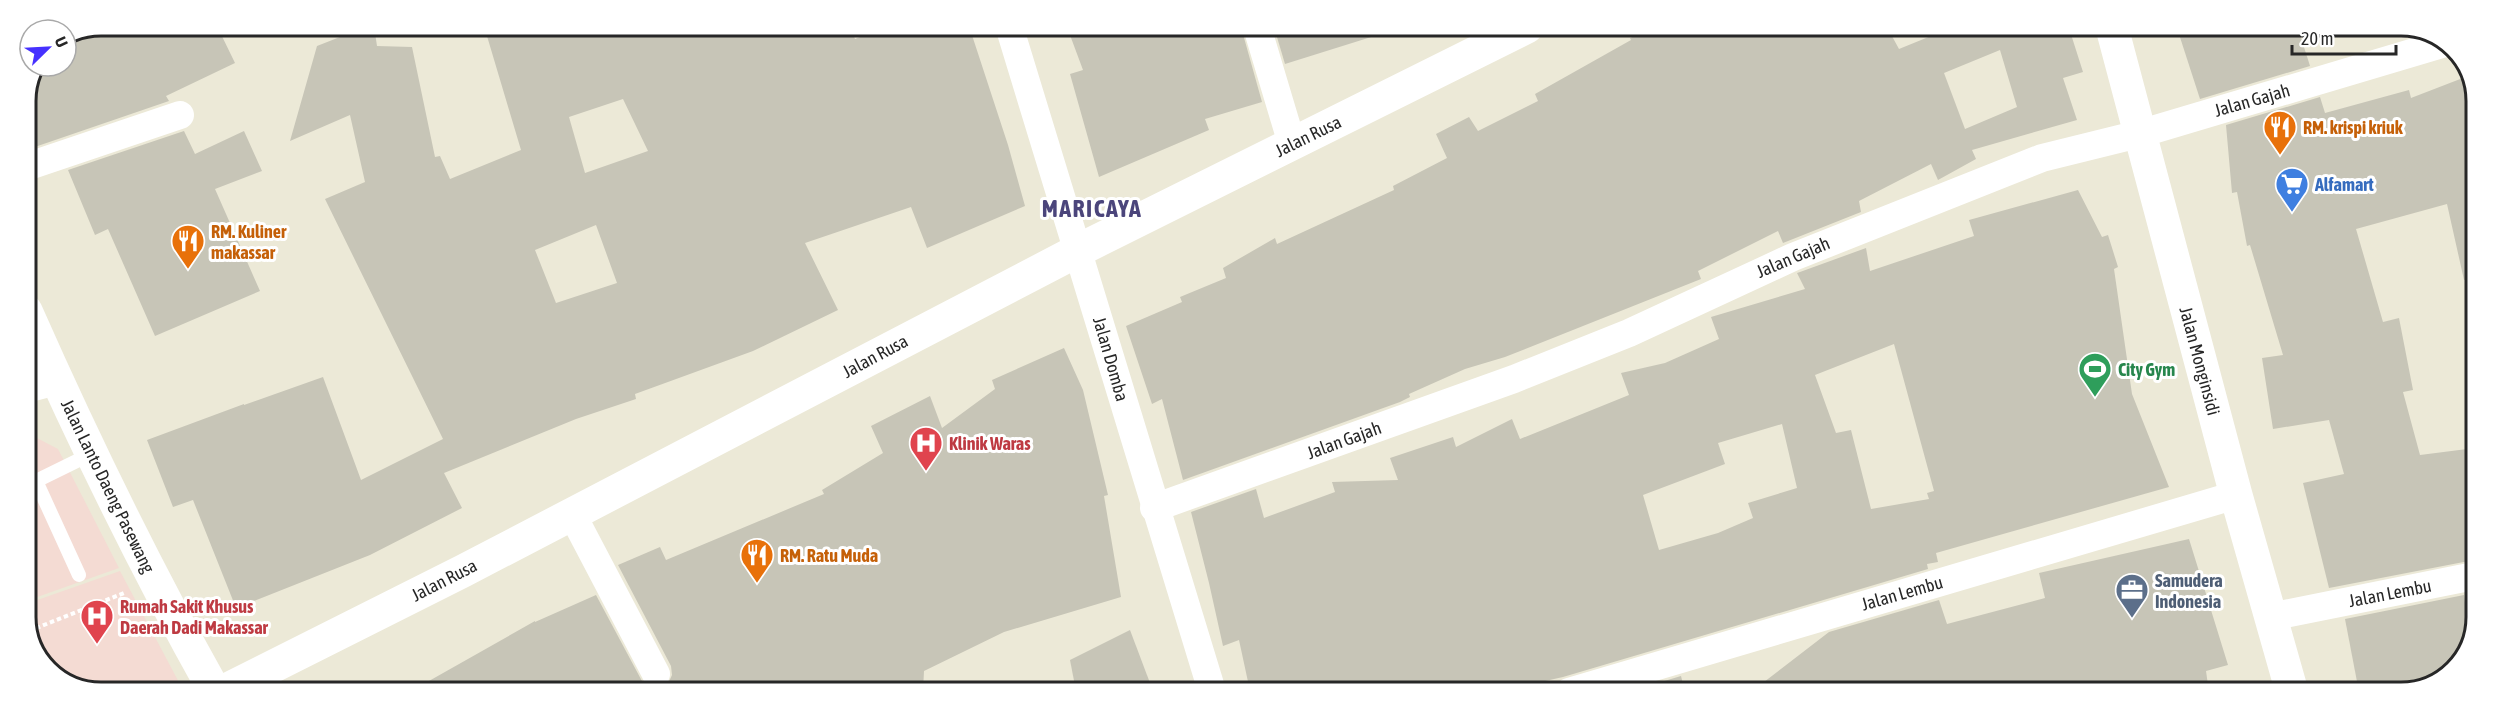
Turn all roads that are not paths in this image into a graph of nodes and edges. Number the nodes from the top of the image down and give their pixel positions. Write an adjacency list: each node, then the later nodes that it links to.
1 (1012, 36): 10 (street, Jalan Domba)
2 (1260, 36): 8 (street)
3 (1509, 36): 8 (main road, Jalan Rusa)
4 (2114, 36): 7 (main road, Jalan Monginsidi)
5 (2435, 46): 7 (street, Jalan Gajah)
6 (180, 115): 9 (street)
7 (2139, 134): 15 (main road, Jalan Monginsidi); 16 (street, Jalan Gajah)
8 (1292, 144): 10 (main road, Jalan Rusa)
9 (36, 164)
10 (1079, 250): 16 (street, Jalan Domba); 17 (main road, Jalan Rusa)
11 (36, 334): 12 (main road, Jalan Lanto Daeng Pasewang)
12 (57, 381): 13 (street); 14 (main road, Jalan Lanto Daeng Pasewang)
13 (36, 386)
14 (93, 453): 18 (lane); 22 (main road, Jalan Lanto Daeng Pasewang)
15 (2236, 495): 20 (main road, Jalan Monginsidi); 25 (street, Jalan Lembu)
16 (1154, 508): 24 (street, Jalan Domba)
17 (572, 514): 21 (street); 23 (main road, Jalan Rusa)
18 (80, 575)
19 (2466, 578): 20 (street, Jalan Lembu)
20 (2270, 617): 26 (main road, Jalan Monginsidi)
21 (656, 674)
22 (210, 682)
23 (242, 682)
24 (1209, 682)
25 (1603, 682)
26 (2289, 682)

